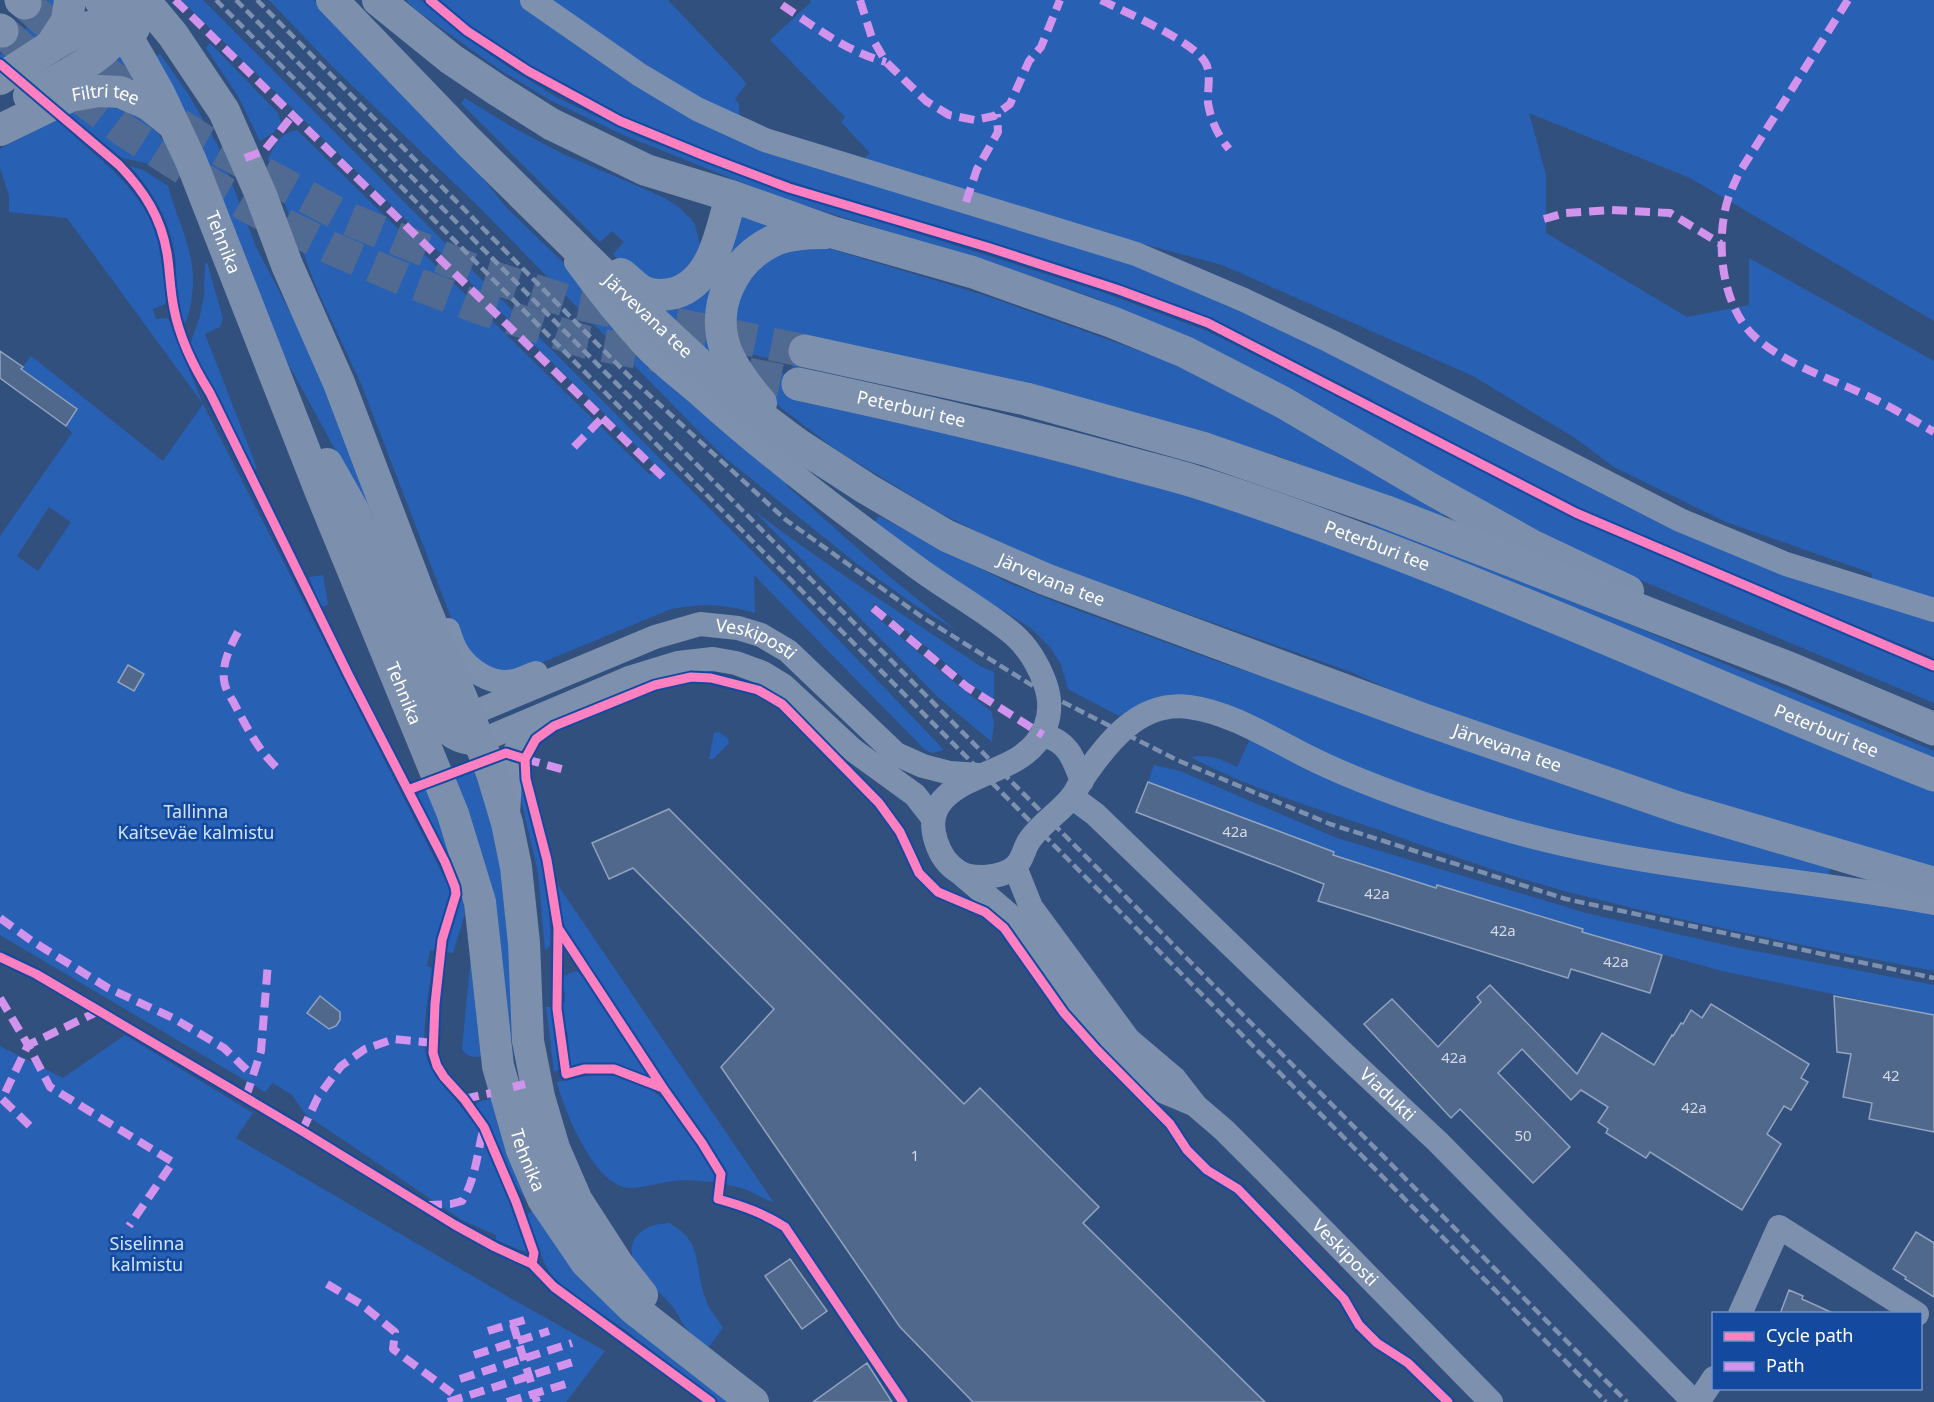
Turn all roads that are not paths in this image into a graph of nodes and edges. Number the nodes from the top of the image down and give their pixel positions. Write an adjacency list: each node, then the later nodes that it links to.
1 (70, 0): 8 (main road)
2 (100, 0): 7 (main road, Tehnika)
3 (144, 0): 9 (main road, Tehnika)
4 (332, 0): 16 (main road, Järvevana tee)
5 (378, 0): 14 (main road)
6 (532, 0): 24 (street)
7 (122, 12): 8 (main road); 9 (main road); 11 (main road); 12 (main road, Tehnika)
8 (50, 47): 10 (main road)
9 (195, 66): 23 (main road, Tehnika)
10 (0, 79)
11 (0, 113)
12 (174, 124): 13 (main road, Filtri tee); 20 (main road, Tehnika)
13 (0, 130)
14 (646, 170): 15 (main road); 18 (main road)
15 (730, 196): 17 (main road); 18 (main road)
16 (538, 209): 18 (main road); 22 (main road, Järvevana tee); 30 (street)
17 (835, 233): 22 (main road); 25 (main road)
18 (710, 259)
19 (805, 351): 25 (highway, Peterburi tee)
20 (274, 376): 28 (main road); 31 (main road, Tehnika)
21 (798, 384): 33 (highway, Peterburi tee)
22 (800, 445): 39 (main road, Järvevana tee)
23 (418, 591): 26 (street); 28 (main road, Tehnika)
24 (1934, 610)
25 (1791, 669): 29 (highway)
26 (568, 674): 28 (street, Veskiposti); 32 (street, Veskiposti)
27 (543, 715): 28 (street, Veskiposti); 35 (street, Veskiposti); 36 (street)
28 (464, 728): 31 (main road); 36 (main road, Tehnika)
29 (1934, 729)
30 (1043, 735): 32 (street); 34 (street)
31 (430, 759): 44 (main road, Tehnika)
32 (979, 775): 35 (street)
33 (1934, 775)
34 (1077, 789): 37 (street); 40 (street); 48 (street, Viadukti)
35 (933, 818): 38 (street, Veskiposti)
36 (507, 823): 44 (main road, Tehnika)
37 (1015, 867): 38 (street); 41 (street, Veskiposti)
38 (960, 872): 41 (street, Veskiposti)
39 (1934, 883)
40 (1934, 903)
41 (1196, 1106): 47 (street, Veskiposti)
42 (1741, 1312): 43 (street)
43 (1914, 1312)
44 (703, 1362): 46 (main road, Tehnika)
45 (1712, 1379): 48 (street)
46 (753, 1402)
47 (1491, 1402)
48 (1696, 1402)

